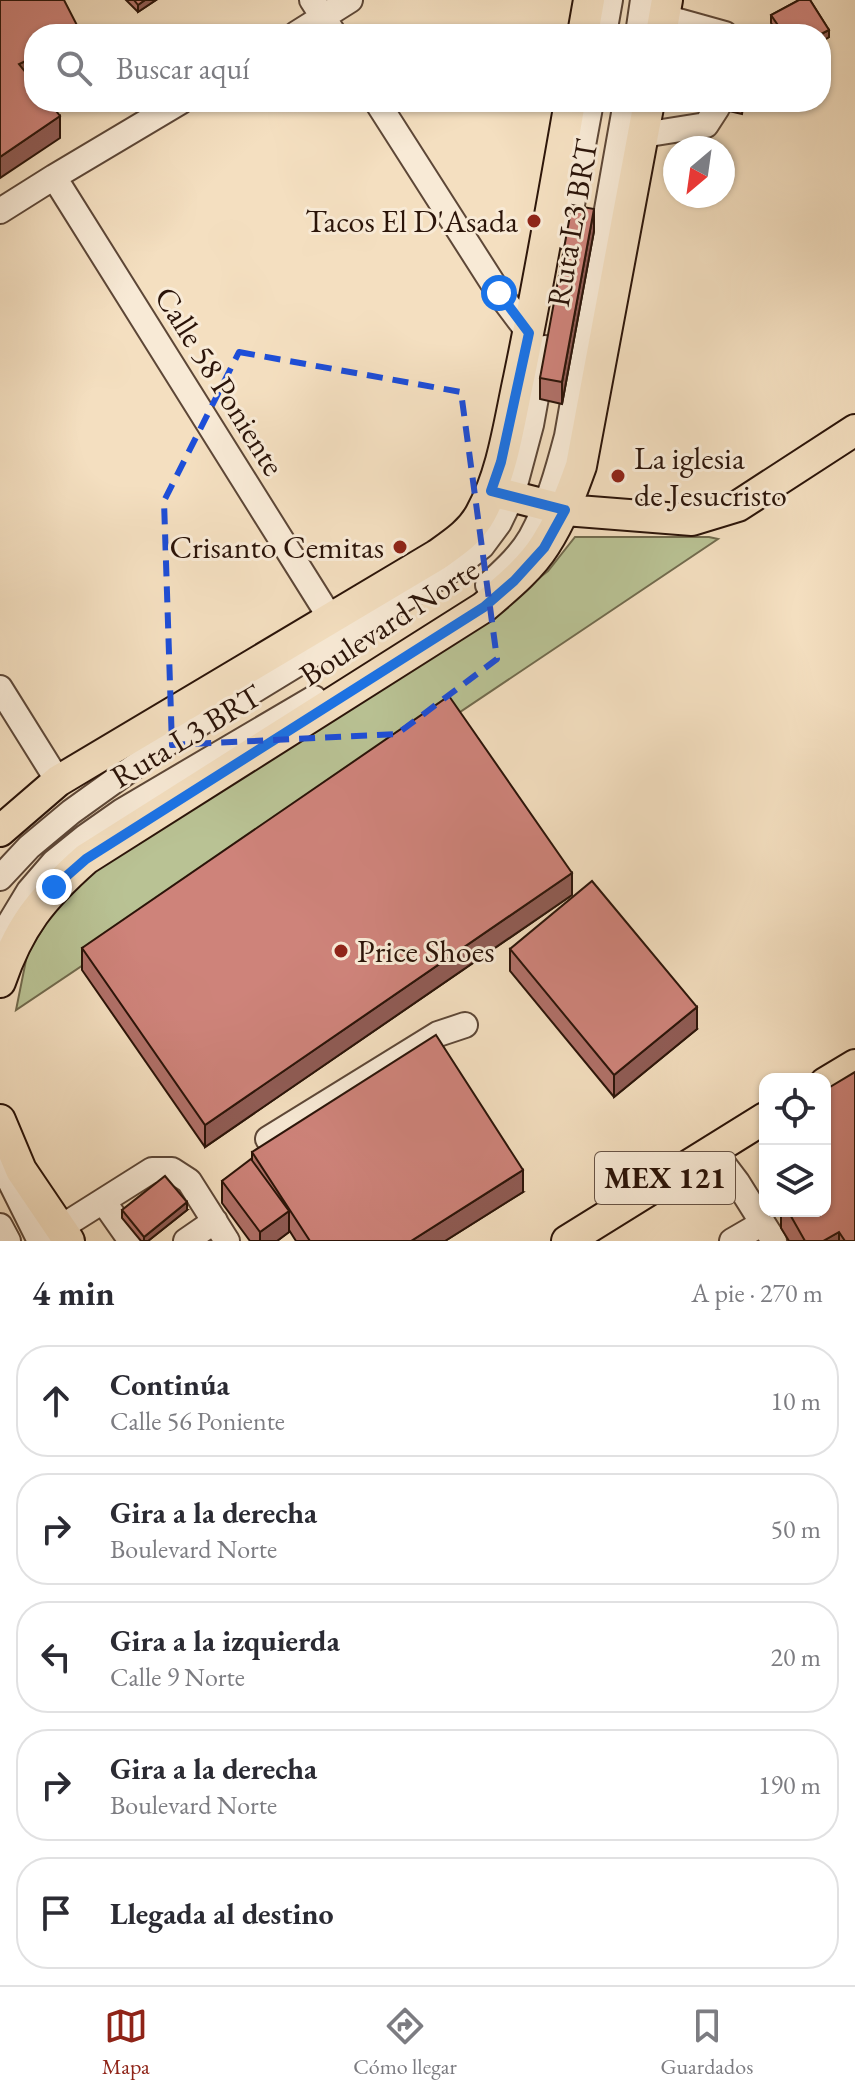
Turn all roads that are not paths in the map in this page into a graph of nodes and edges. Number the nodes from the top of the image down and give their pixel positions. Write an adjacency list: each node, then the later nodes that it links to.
1 (350, 0): 5 (street)
2 (589, 0): 6 (main road)
3 (610, 0): 7 (street)
4 (659, 13): 8 (street)
5 (323, 17)
6 (585, 24)
7 (606, 24)
8 (694, 24)
9 (163, 112): 17 (street)
10 (383, 112): 19 (street)
11 (568, 112): 19 (main road, Boulevard Norte)
12 (589, 112): 21 (street, Ruta L3 BRT)
13 (624, 112): 22 (street, Ruta L3 BRT)
14 (647, 112): 16 (main road, Boulevard Norte)
15 (715, 112): 16 (street)
16 (643, 135): 22 (main road, Boulevard Norte)
17 (54, 177): 18 (street); 23 (street, Calle 58 Poniente)
18 (0, 211)
19 (529, 333): 21 (main road, Boulevard Norte)
20 (855, 430): 22 (main road)
21 (501, 494): 22 (main road); 23 (main road, Boulevard Norte); 27 (street, Ruta L3 BRT)
22 (555, 507): 28 (street, Ruta L3 BRT); 29 (main road, Boulevard Norte)
23 (331, 619): 25 (main road, Boulevard Norte)
24 (0, 688): 25 (street)
25 (58, 781): 26 (main road, Boulevard Norte)
26 (0, 831)
27 (0, 878)
28 (0, 939)
29 (0, 982)
30 (465, 1025): 35 (street)
31 (855, 1065): 32 (main road)
32 (831, 1079)
33 (0, 1120): 42 (main road)
34 (759, 1122): 36 (main road, MEX 121)
35 (268, 1139)
36 (712, 1149): 41 (street); 46 (main road, MEX 121)
37 (0, 1161): 42 (street)
38 (103, 1201): 40 (street); 42 (street); 44 (street)
39 (0, 1226): 43 (street)
40 (221, 1231): 45 (street)
41 (768, 1232): 47 (street)
42 (56, 1237)
43 (8, 1241)
44 (131, 1241)
45 (186, 1241)
46 (567, 1241)
47 (732, 1241)

